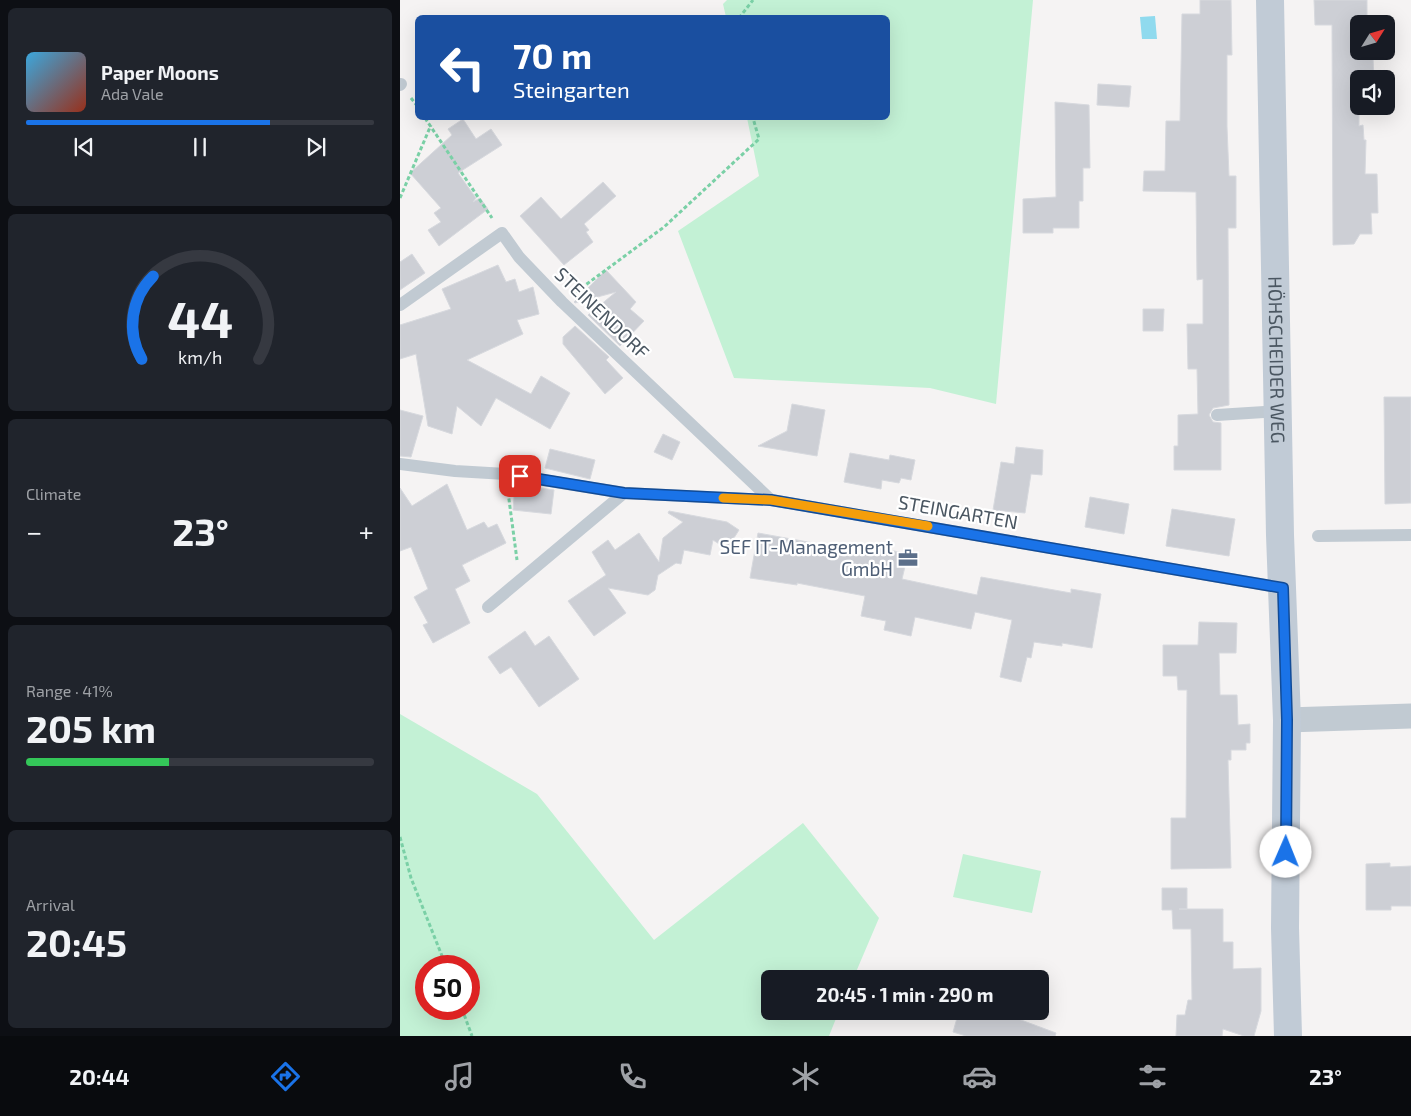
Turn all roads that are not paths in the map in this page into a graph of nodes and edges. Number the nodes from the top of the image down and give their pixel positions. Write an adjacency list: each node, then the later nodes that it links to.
1 (1270, 0): 3 (main road, HÖHSCHEIDER WEG)
2 (400, 305): 7 (lane, STEINENDORF)
3 (1278, 411): 4 (lane); 10 (main road, HÖHSCHEIDER WEG)
4 (1217, 415)
5 (400, 464): 6 (lane, STEINGARTEN)
6 (624, 493): 7 (lane, STEINGARTEN); 11 (lane)
7 (771, 500): 10 (lane, STEINGARTEN)
8 (1411, 535): 9 (lane)
9 (1318, 536)
10 (1283, 588): 13 (main road, HÖHSCHEIDER WEG)
11 (488, 607)
12 (1411, 716): 13 (street)
13 (1287, 720): 14 (main road, HÖHSCHEIDER WEG)
14 (1288, 1036)

